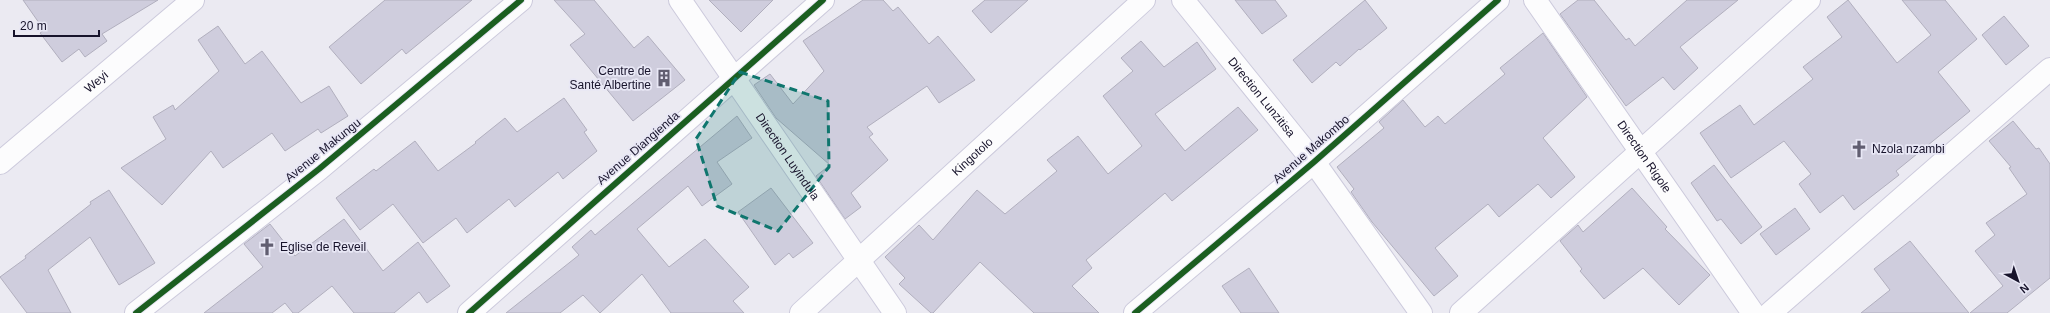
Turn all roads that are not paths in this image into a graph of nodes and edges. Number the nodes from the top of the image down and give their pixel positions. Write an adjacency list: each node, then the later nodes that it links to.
1 (193, 0): 14 (street, Weyi)
2 (521, 0): 16 (street, Avenue Makungu)
3 (680, 0): 11 (street, Direction Luyindula)
4 (823, 0): 11 (street, Avenue Diangienda)
5 (1144, 0): 15 (street, Kingotolo)
6 (1183, 0): 13 (street, Direction Lunzitisa)
7 (1498, 0): 13 (street, Avenue Makombo)
8 (1535, 0): 12 (street, Direction Rigole)
9 (1809, 0): 12 (street)
10 (2050, 69): 24 (street)
11 (735, 78): 15 (street, Direction Luyindula); 17 (street, Avenue Diangienda)
12 (1640, 152): 22 (street); 23 (street, Direction Rigole)
13 (1314, 162): 20 (street, Avenue Makombo); 21 (street, Direction Lunzitisa)
14 (0, 163)
15 (859, 262): 18 (street, Kingotolo); 19 (street, Direction Luyindula)
16 (136, 313)
17 (469, 313)
18 (801, 313)
19 (895, 313)
20 (1135, 313)
21 (1421, 313)
22 (1461, 313)
23 (1753, 313)
24 (1770, 313)

